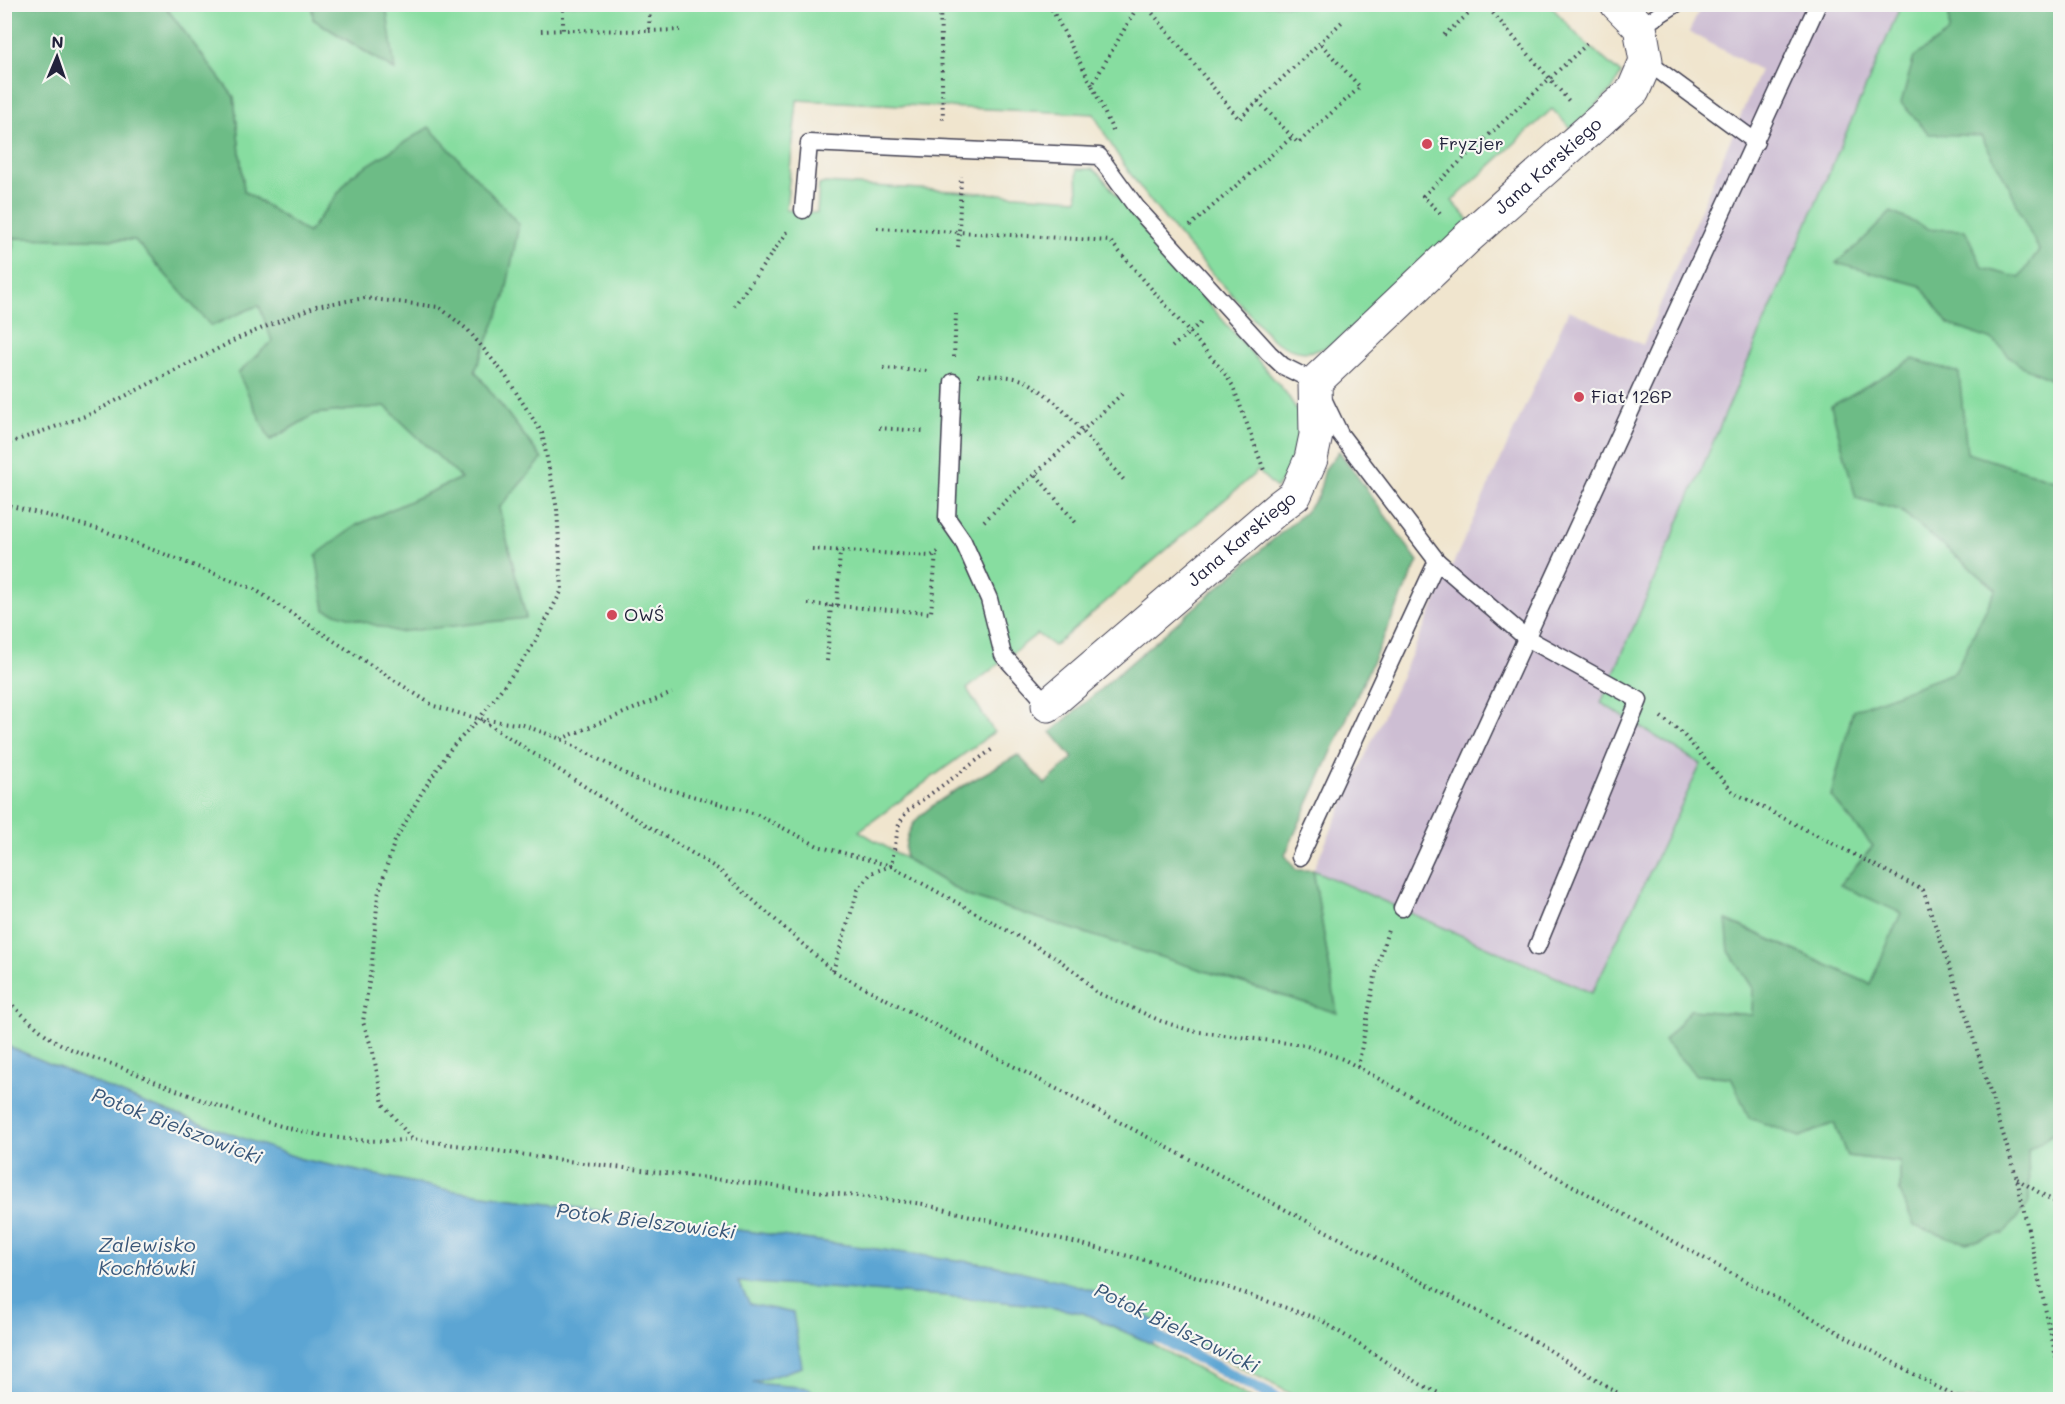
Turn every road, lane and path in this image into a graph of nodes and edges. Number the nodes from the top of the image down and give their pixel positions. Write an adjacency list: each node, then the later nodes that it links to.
1 (563, 4): 12 (path)
2 (650, 4): 15 (path)
3 (1049, 4): 21 (path)
4 (1139, 4): 21 (path)
5 (1145, 4): 22 (path)
6 (1480, 4): 16 (path)
7 (1485, 4): 20 (path)
8 (1676, 4): 10 (lane)
9 (1818, 4): 26 (lane)
10 (1628, 16): 19 (street)
11 (1344, 20): 17 (path)
12 (563, 30): 14 (path); 15 (path)
13 (680, 30): 15 (path)
14 (541, 31)
15 (649, 31)
16 (1444, 35)
17 (1320, 43): 22 (path); 25 (path)
18 (1587, 44): 20 (path)
19 (1646, 61): 23 (street, Jana Karskiego); 26 (lane)
20 (1549, 78): 23 (path); 29 (path)
21 (1092, 85): 24 (path)
22 (1258, 101): 25 (path)
23 (1592, 128): 29 (street, Jana Karskiego)
24 (1115, 136)
25 (1292, 137): 28 (path)
26 (1756, 142): 47 (lane)
27 (803, 210): 31 (path); 33 (lane)
28 (1186, 227)
29 (1465, 240): 33 (street, Jana Karskiego)
30 (958, 246): 40 (path)
31 (734, 306)
32 (953, 382): 35 (lane, Jana Karskiego); 38 (path)
33 (1315, 382): 40 (street, Jana Karskiego); 44 (lane)
34 (879, 428): 35 (path)
35 (951, 433): 51 (lane, Jana Karskiego)
36 (4, 445): 52 (path)
37 (1036, 475): 41 (path)
38 (1124, 480)
39 (4, 504): 52 (path)
40 (1279, 507): 51 (street, Jana Karskiego)
41 (1076, 523)
42 (840, 551): 46 (path)
43 (936, 553): 46 (path)
44 (1437, 561): 47 (lane); 55 (lane)
45 (808, 604): 46 (path)
46 (834, 606): 48 (path)
47 (1525, 637): 50 (lane); 57 (lane)
48 (827, 661)
49 (672, 693): 53 (path)
50 (1640, 700): 58 (lane); 63 (path)
51 (1048, 705)
52 (480, 719): 53 (path); 59 (path); 62 (path)
53 (561, 739): 56 (path)
54 (994, 748): 56 (path)
55 (1300, 857)
56 (891, 866): 59 (path); 61 (path)
57 (1402, 908): 61 (path)
58 (1537, 947)
59 (833, 971): 67 (path)
60 (4, 998): 62 (path)
61 (1358, 1067): 68 (path)
62 (412, 1139): 66 (path)
63 (2017, 1179): 64 (path); 65 (path)
64 (2061, 1205)
65 (2061, 1376)
66 (1453, 1400)
67 (1629, 1400)
68 (1961, 1400)

